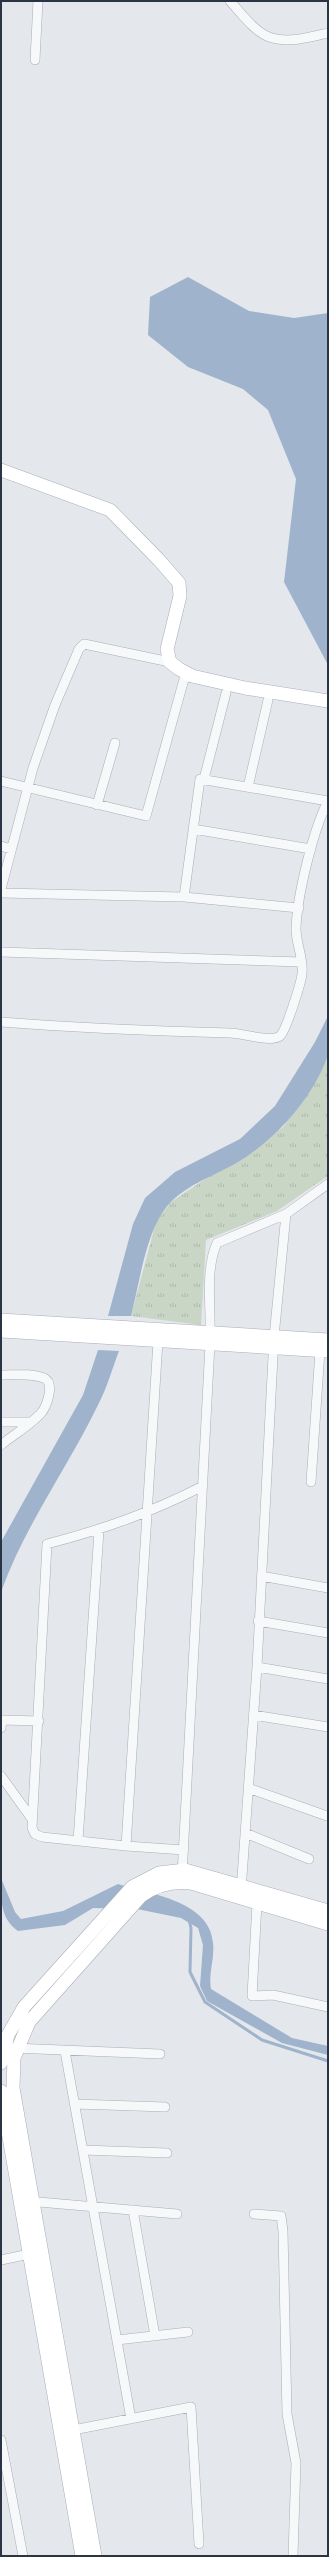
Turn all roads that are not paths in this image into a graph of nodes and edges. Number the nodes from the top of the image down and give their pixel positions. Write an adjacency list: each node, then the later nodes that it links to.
1 (38, 1): 4 (street)
2 (230, 1): 3 (street)
3 (328, 33)
4 (35, 60)
5 (1, 470): 6 (street)
6 (170, 662): 7 (street); 15 (street)
7 (186, 672): 10 (street); 17 (street)
8 (226, 694): 12 (street)
9 (268, 700): 14 (street)
10 (328, 701)
11 (115, 743): 17 (street)
12 (204, 779): 14 (street); 18 (street)
13 (1, 781): 15 (street)
14 (248, 787): 16 (street)
15 (27, 788): 17 (street); 20 (street)
16 (328, 801): 21 (street)
17 (97, 805)
18 (193, 829): 21 (street); 24 (street)
19 (1, 846): 20 (street)
20 (11, 849): 22 (street)
21 (311, 849): 25 (street)
22 (1, 889)
23 (1, 894): 24 (street)
24 (184, 898): 25 (street)
25 (299, 908): 27 (street)
26 (1, 952): 27 (street)
27 (301, 962): 28 (street)
28 (1, 1022)
29 (328, 1184): 30 (street)
30 (286, 1214): 34 (street); 36 (street)
31 (1, 1320): 33 (street)
32 (1, 1330): 33 (street)
33 (104, 1332): 34 (street); 35 (street)
34 (210, 1339): 35 (street); 36 (street); 43 (street)
35 (158, 1341): 44 (street)
36 (274, 1343): 37 (street); 46 (street)
37 (325, 1347): 42 (street)
38 (1, 1375): 40 (street)
39 (1, 1422): 40 (street)
40 (29, 1422): 41 (street)
41 (1, 1445)
42 (311, 1482)
43 (203, 1486): 44 (street); 63 (street)
44 (147, 1513): 45 (street); 62 (street)
45 (99, 1531): 53 (street); 61 (street)
46 (261, 1576): 47 (street); 48 (street)
47 (328, 1588)
48 (258, 1621): 49 (street); 50 (street)
49 (328, 1633)
50 (256, 1667): 51 (street); 52 (street)
51 (328, 1679)
52 (253, 1716): 54 (street); 57 (street)
53 (39, 1721): 55 (street); 59 (street)
54 (328, 1727)
55 (1, 1728)
56 (1, 1776): 59 (street)
57 (248, 1788): 58 (street); 60 (street)
58 (327, 1816)
59 (32, 1819): 61 (street)
60 (245, 1833): 64 (street); 66 (street)
61 (78, 1841): 62 (street)
62 (126, 1846): 63 (street)
63 (184, 1850): 65 (street)
64 (310, 1859)
65 (182, 1876): 66 (street); 71 (street); 71 (street)
66 (241, 1892): 67 (street); 68 (street)
67 (257, 1903): 69 (street); 70 (street)
68 (328, 1911)
69 (328, 1924)
70 (328, 2007)
71 (10, 2048): 72 (street); 74 (street); 80 (street)
72 (65, 2051): 73 (street); 76 (street)
73 (160, 2054)
74 (1, 2063)
75 (1, 2095): 80 (street)
76 (75, 2104): 77 (street); 78 (street)
77 (165, 2107)
78 (83, 2150): 79 (street); 81 (street)
79 (167, 2153)
80 (26, 2200): 81 (street); 85 (street)
81 (94, 2206): 82 (street); 89 (street)
82 (133, 2210): 83 (street); 88 (street)
83 (177, 2214)
84 (254, 2214): 96 (street)
85 (35, 2253): 86 (street); 91 (street)
86 (1, 2260)
87 (188, 2332): 88 (street)
88 (154, 2336): 89 (street)
89 (117, 2340): 90 (street)
90 (131, 2419): 91 (street); 93 (street)
91 (66, 2431): 95 (street)
92 (1, 2440): 94 (street)
93 (199, 2544)
94 (23, 2556)
95 (89, 2556)
96 (292, 2556)

